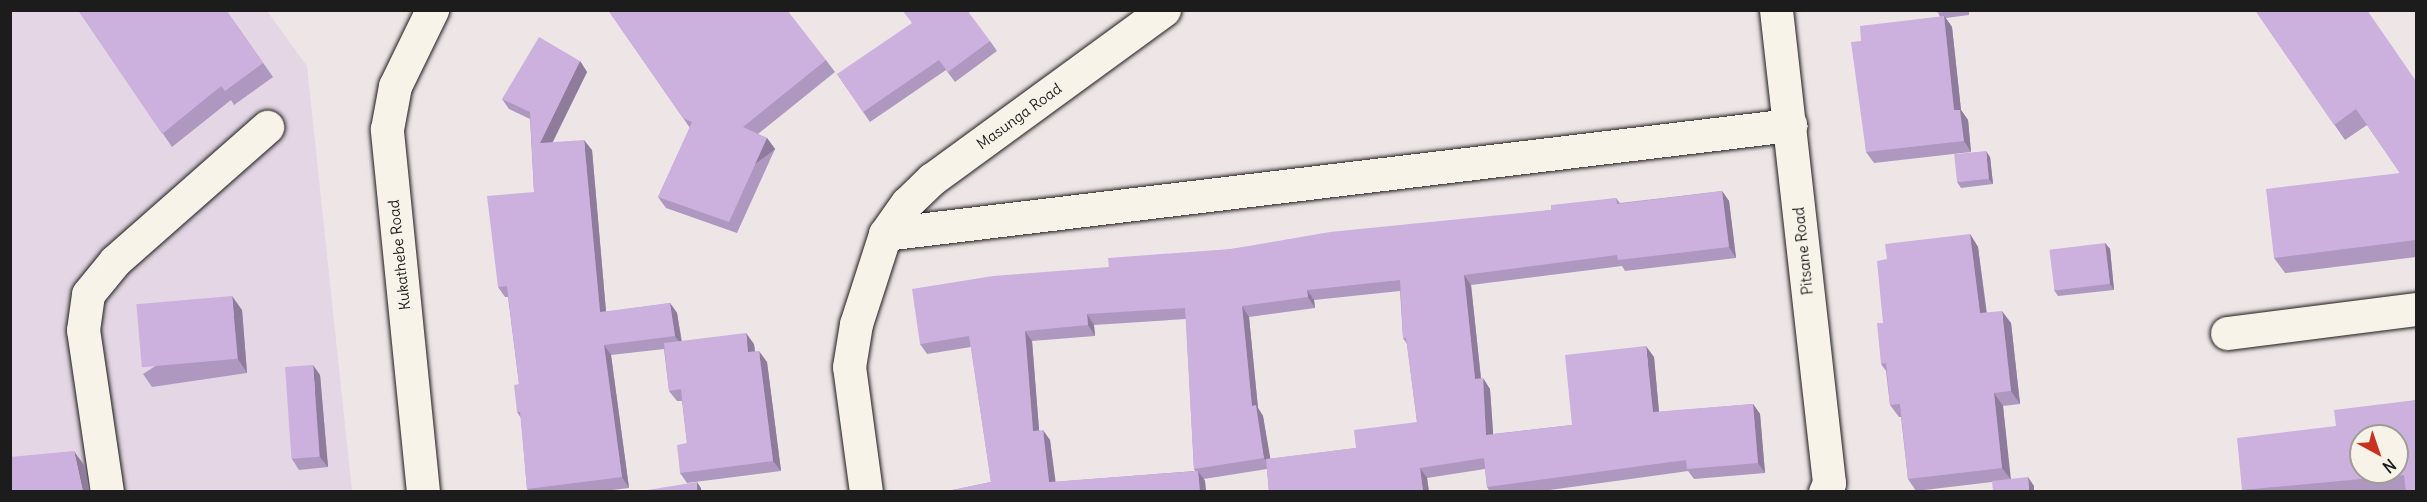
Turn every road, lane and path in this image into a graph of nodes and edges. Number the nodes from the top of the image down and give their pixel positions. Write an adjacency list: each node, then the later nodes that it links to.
1 (1164, 10): 6 (street, Masunga Road)
2 (1776, 10): 4 (street, Pitsane Road)
3 (428, 18): 10 (street, Kukathebe Road)
4 (1790, 125): 6 (street); 12 (street, Pitsane Road)
5 (267, 127): 9 (street)
6 (885, 234): 11 (street, Masunga Road)
7 (2416, 309): 8 (street)
8 (2228, 333)
9 (107, 492)
10 (423, 492)
11 (866, 492)
12 (1825, 492)

